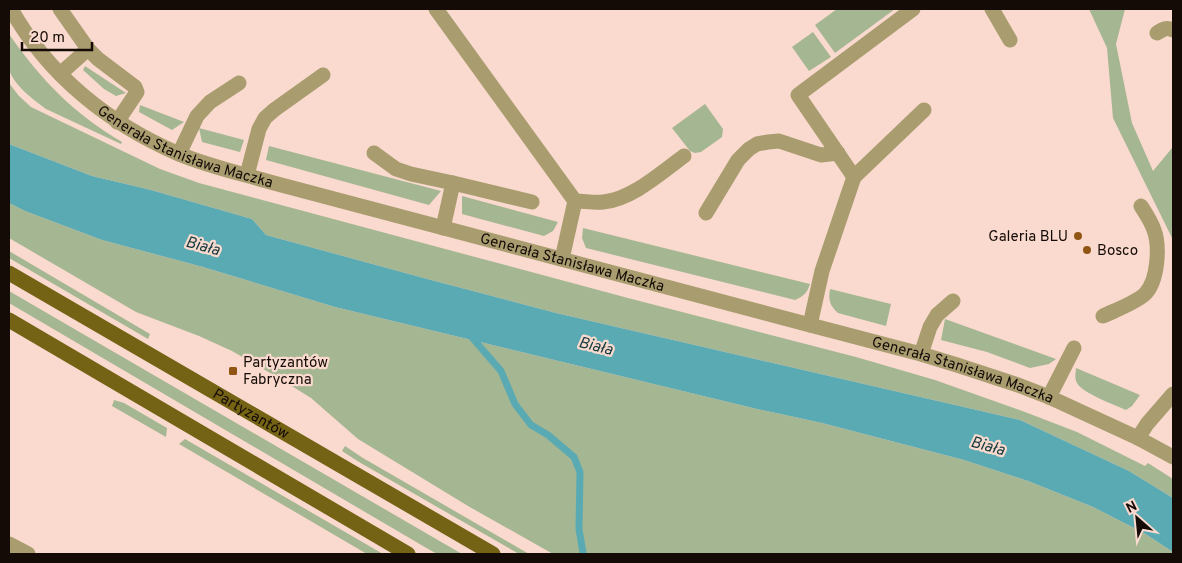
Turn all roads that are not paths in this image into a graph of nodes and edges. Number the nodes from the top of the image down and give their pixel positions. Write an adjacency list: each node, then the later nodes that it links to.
1 (11, 9): 10 (street, Generała Stanisława Maczka)
2 (60, 9): 9 (street)
3 (436, 9): 22 (street)
4 (913, 9): 16 (street)
5 (992, 9): 8 (street)
6 (1173, 30): 7 (street)
7 (1157, 33)
8 (1010, 40)
9 (88, 49): 10 (street); 14 (street)
10 (60, 74): 14 (street, Generała Stanisława Maczka)
11 (323, 75): 19 (street)
12 (239, 83): 17 (street)
13 (924, 110): 20 (street)
14 (117, 122): 17 (street, Generała Stanisława Maczka)
15 (374, 152): 21 (street)
16 (838, 153): 20 (street); 25 (street)
17 (179, 154): 19 (street, Generała Stanisława Maczka)
18 (684, 156): 22 (street)
19 (247, 175): 26 (street, Generała Stanisława Maczka)
20 (854, 177): 32 (street)
21 (453, 183): 23 (street); 26 (street)
22 (575, 201): 27 (street)
23 (532, 202)
24 (1141, 206): 30 (street)
25 (706, 213)
26 (443, 228): 27 (street, Generała Stanisława Maczka)
27 (562, 260): 32 (street, Generała Stanisława Maczka)
28 (9, 273): 42 (main road, Partyzantów)
29 (953, 301): 34 (street)
30 (1103, 316)
31 (9, 320): 41 (main road)
32 (810, 324): 34 (street, Generała Stanisława Maczka)
33 (1074, 348): 36 (street)
34 (921, 354): 36 (street, Generała Stanisława Maczka)
35 (1173, 394): 37 (street)
36 (1049, 397): 37 (street, Generała Stanisława Maczka)
37 (1138, 438): 38 (street, Generała Stanisława Maczka)
38 (1173, 457)
39 (9, 544): 40 (street)
40 (28, 554)
41 (408, 554)
42 (493, 554)

